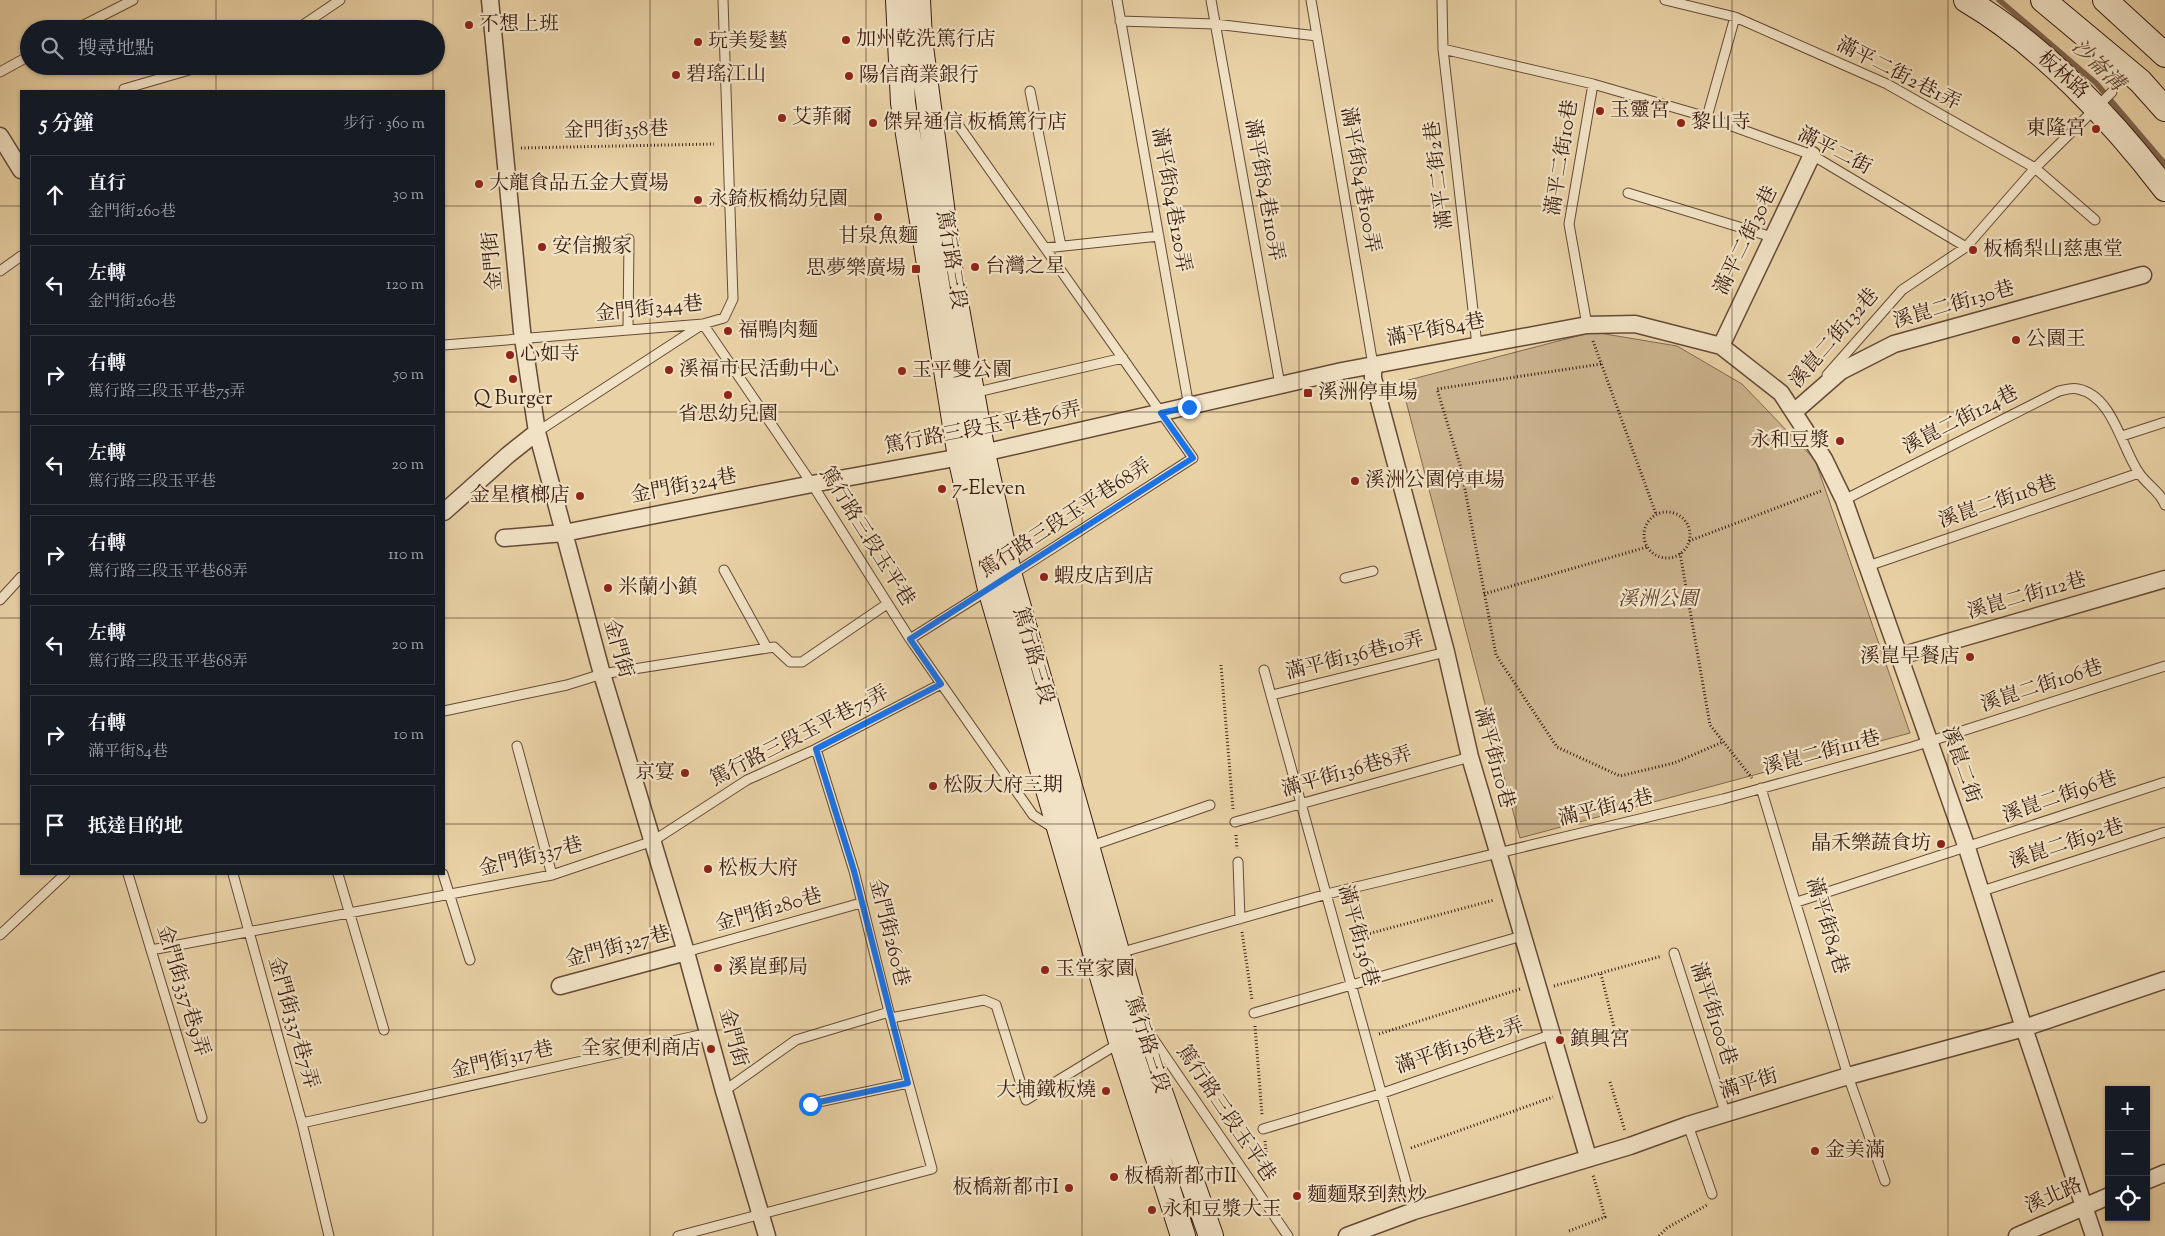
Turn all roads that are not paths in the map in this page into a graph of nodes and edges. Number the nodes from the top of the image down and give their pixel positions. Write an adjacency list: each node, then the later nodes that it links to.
1 (133, 0): 16 (lane)
2 (340, 0): 17 (lane)
3 (490, 0): 52 (street, 金門街)
4 (723, 0): 49 (lane, 金門街344巷)
5 (898, 0): 67 (street, 篤行路三段)
6 (918, 0): 59 (street, 篤行路三段)
7 (1117, 0): 18 (lane, 滿平街84巷120弄)
8 (1211, 0): 19 (lane, 滿平街84巷110弄)
9 (1311, 0): 20 (lane, 滿平街84巷100弄)
10 (1442, 0): 21 (lane, 滿平二街2巷)
11 (1665, 0): 15 (lane, 滿平二街2巷1弄)
12 (1966, 0): 29 (street, 板林路)
13 (2042, 0): 30 (street)
14 (2105, 0): 22 (street)
15 (1735, 18): 31 (lane); 36 (lane, 滿平二街2巷1弄)
16 (94, 20)
17 (310, 20)
18 (1120, 21): 19 (lane); 40 (lane, 滿平街84巷120弄)
19 (1215, 24): 20 (lane); 58 (lane, 滿平街84巷110弄)
20 (1317, 36): 57 (lane, 滿平街84巷100弄)
21 (1443, 49): 26 (lane, 滿平二街); 54 (lane, 滿平二街2巷)
22 (2165, 55)
23 (20, 61): 24 (lane)
24 (0, 72)
25 (172, 75): 27 (lane)
26 (1593, 84): 31 (lane, 滿平二街); 51 (lane, 滿平二街10巷)
27 (124, 90)
28 (1030, 91): 43 (lane)
29 (2104, 101): 36 (lane, 溪崑二街132巷); 37 (street, 板林路)
30 (2165, 109)
31 (1707, 118): 34 (lane, 滿平二街)
32 (959, 126): 45 (lane)
33 (0, 136): 35 (street)
34 (1812, 155): 41 (street, 滿平二街30巷); 44 (lane, 滿平二街)
35 (20, 168)
36 (2035, 168): 39 (lane, 滿平二街2巷1弄); 44 (lane, 溪崑二街132巷)
37 (2165, 190)
38 (1628, 193): 41 (lane)
39 (2095, 220)
40 (1159, 236): 43 (lane); 60 (lane, 滿平街84巷120弄)
41 (1772, 237): 55 (street, 滿平二街30巷)
42 (629, 239): 50 (lane)
43 (1061, 246): 45 (lane)
44 (1966, 247): 61 (lane, 溪崑二街132巷)
45 (1045, 248): 56 (lane)
46 (20, 257): 47 (lane)
47 (0, 271)
48 (2143, 275): 61 (street, 溪崑二街130巷)
49 (703, 324): 50 (lane, 金門街344巷); 64 (lane); 69 (lane, 篤行路三段玉平巷)
50 (628, 330): 52 (lane, 金門街344巷)
51 (1590, 332): 54 (street, 滿平街84巷); 55 (street, 滿平街84巷)
52 (523, 339): 53 (lane, 金門街344巷); 64 (street, 金門街)
53 (445, 345)
54 (1477, 345): 57 (street, 滿平街84巷)
55 (1721, 346): 61 (street, 溪崑二街)
56 (1123, 358): 59 (lane, 篤行路三段玉平巷76弄); 62 (lane)
57 (1373, 365): 58 (street, 滿平街84巷); 86 (street, 滿平街110巷)
58 (1280, 386): 60 (street, 滿平街84巷)
59 (973, 393): 66 (street, 篤行路三段)
60 (1189, 407): 62 (street, 滿平街84巷)
61 (1794, 412): 70 (street, 溪崑二街)
62 (1161, 413): 66 (street, 篤行路三段玉平巷76弄); 81 (lane, 篤行路三段玉平巷68弄)
63 (2165, 422): 65 (lane)
64 (537, 432): 72 (street); 73 (street, 金門街)
65 (2122, 436): 68 (lane); 70 (lane, 溪崑二街124巷)
66 (983, 453): 67 (street, 篤行路三段玉平巷76弄); 81 (street, 篤行路三段)
67 (960, 457): 69 (street, 篤行路三段玉平巷76弄); 81 (street, 篤行路三段)
68 (2139, 473): 71 (lane); 75 (lane, 溪崑二街118巷)
69 (812, 484): 73 (street, 金門街324巷); 83 (lane, 篤行路三段玉平巷)
70 (1844, 500): 75 (street, 溪崑二街)
71 (2165, 505)
72 (445, 511)
73 (564, 532): 74 (street, 金門街324巷); 90 (street, 金門街)
74 (504, 538)
75 (1868, 566): 87 (street, 溪崑二街)
76 (724, 570): 85 (lane)
77 (1374, 571): 79 (lane)
78 (20, 578): 82 (lane)
79 (1345, 578)
80 (2165, 579): 87 (street, 溪崑二街112巷)
81 (1000, 582): 84 (lane, 篤行路三段玉平巷68弄); 104 (street, 篤行路三段); 107 (street, 篤行路三段)
82 (0, 600)
83 (887, 604): 84 (lane, 篤行路三段玉平巷); 85 (lane)
84 (910, 639): 91 (lane, 篤行路三段玉平巷)
85 (771, 648): 90 (lane)
86 (1446, 652): 92 (lane, 滿平街136巷10弄); 97 (street, 滿平街110巷)
87 (1900, 656): 94 (street, 溪崑二街)
88 (2165, 666): 94 (lane, 溪崑二街106巷)
89 (1264, 670): 92 (lane, 滿平街136巷)
90 (602, 674): 93 (lane); 106 (street, 金門街)
91 (941, 684): 96 (lane, 篤行路三段玉平巷75弄); 104 (lane, 篤行路三段玉平巷)
92 (1272, 695): 101 (lane, 滿平街136巷)
93 (445, 711)
94 (1929, 740): 99 (lane, 溪崑二街111巷); 108 (street, 溪崑二街)
95 (518, 746): 116 (lane)
96 (816, 749): 106 (lane, 篤行路三段玉平巷75弄); 121 (lane, 金門街260巷)
97 (1470, 757): 101 (lane, 滿平街136巷8弄); 109 (street, 滿平街110巷)
98 (2165, 782): 108 (lane, 溪崑二街96巷)
99 (1761, 788): 100 (lane, 溪崑二街111巷); 120 (lane, 滿平街84巷)
100 (1723, 799): 109 (lane, 滿平街45巷)
101 (1301, 804): 103 (lane, 滿平街136巷8弄); 119 (lane, 滿平街136巷)
102 (1210, 805): 107 (lane)
103 (1235, 822)
104 (1059, 831): 107 (lane, 篤行路三段玉平巷); 142 (street, 篤行路三段)
105 (2165, 832): 117 (lane, 溪崑二街92巷)
106 (653, 841): 116 (lane, 金門街337巷); 128 (street, 金門街)
107 (1087, 847): 129 (street, 篤行路三段)
108 (1967, 848): 117 (street, 溪崑二街); 120 (lane, 溪崑二街96巷)
109 (1497, 853): 119 (lane, 滿平街45巷); 126 (street, 滿平街110巷)
110 (1238, 862): 123 (lane)
111 (64, 875): 125 (lane)
112 (128, 875): 127 (lane, 金門街337巷9弄)
113 (233, 875): 124 (lane, 金門街337巷7弄)
114 (338, 875): 122 (lane)
115 (443, 875): 118 (lane)
116 (552, 875): 118 (lane, 金門街337巷)
117 (1979, 892): 138 (street, 溪崑二街)
118 (448, 894): 122 (lane, 金門街337巷); 131 (lane)
119 (1327, 894): 123 (lane, 滿平街45巷); 133 (lane, 滿平街136巷)
120 (1797, 902): 143 (lane, 滿平街84巷)
121 (861, 903): 128 (lane, 金門街280巷); 137 (lane, 金門街260巷)
122 (348, 913): 124 (lane, 金門街337巷); 139 (lane)
123 (1240, 919): 129 (lane, 滿平街45巷)
124 (248, 932): 127 (lane, 金門街337巷); 150 (lane, 金門街337巷7弄)
125 (0, 935)
126 (1522, 936): 133 (lane); 141 (street, 滿平街110巷)
127 (151, 950): 149 (lane, 金門街337巷9弄)
128 (686, 952): 134 (street, 金門街327巷); 140 (street, 金門街)
129 (1118, 953): 135 (street, 篤行路三段)
130 (1674, 953): 148 (lane, 滿平街100巷)
131 (470, 960)
132 (2165, 980): 138 (street, 滿平街)
133 (1352, 984): 136 (lane); 146 (lane, 滿平街136巷)
134 (560, 986)
135 (1134, 1011): 166 (street, 篤行路三段); 167 (lane, 篤行路三段玉平巷)
136 (1254, 1013)
137 (890, 1015): 142 (lane); 144 (lane, 金門街260巷); 145 (lane, 金門街260巷)
138 (2024, 1028): 143 (street, 滿平街); 159 (street, 溪崑二街)
139 (384, 1030)
140 (709, 1033): 145 (street, 金門街); 150 (lane, 金門街317巷)
141 (1553, 1034): 146 (lane, 滿平街136巷2弄); 153 (street, 滿平街110巷)
142 (1121, 1042): 165 (street, 篤行路三段)
143 (1848, 1076): 148 (street, 滿平街); 156 (lane, 滿平街84巷)
144 (908, 1083): 147 (lane); 161 (lane, 金門街260巷)
145 (724, 1091): 161 (street, 金門街)
146 (1380, 1094): 152 (lane, 滿平街136巷2弄); 160 (lane, 滿平街136巷)
147 (810, 1104)
148 (1726, 1114): 151 (street, 滿平街)
149 (202, 1118)
150 (302, 1123): 162 (lane, 金門街337巷7弄)
151 (1688, 1125): 153 (street, 滿平街); 157 (lane)
152 (1263, 1130)
153 (1588, 1158): 160 (street, 滿平街)
154 (2165, 1173): 155 (street)
155 (2150, 1179)
156 (1885, 1181)
157 (1712, 1194)
158 (2105, 1198): 159 (street, 溪北路)
159 (2083, 1207): 169 (street, 溪北路); 170 (street, 溪崑二街)
160 (1414, 1211): 168 (street, 滿平街)
161 (760, 1214): 163 (lane); 164 (street, 金門街)
162 (330, 1236)
163 (678, 1236)
164 (767, 1236)
165 (1183, 1236)
166 (1211, 1236)
167 (1288, 1236)
168 (1347, 1236)
169 (2017, 1236)
170 (2094, 1236)

